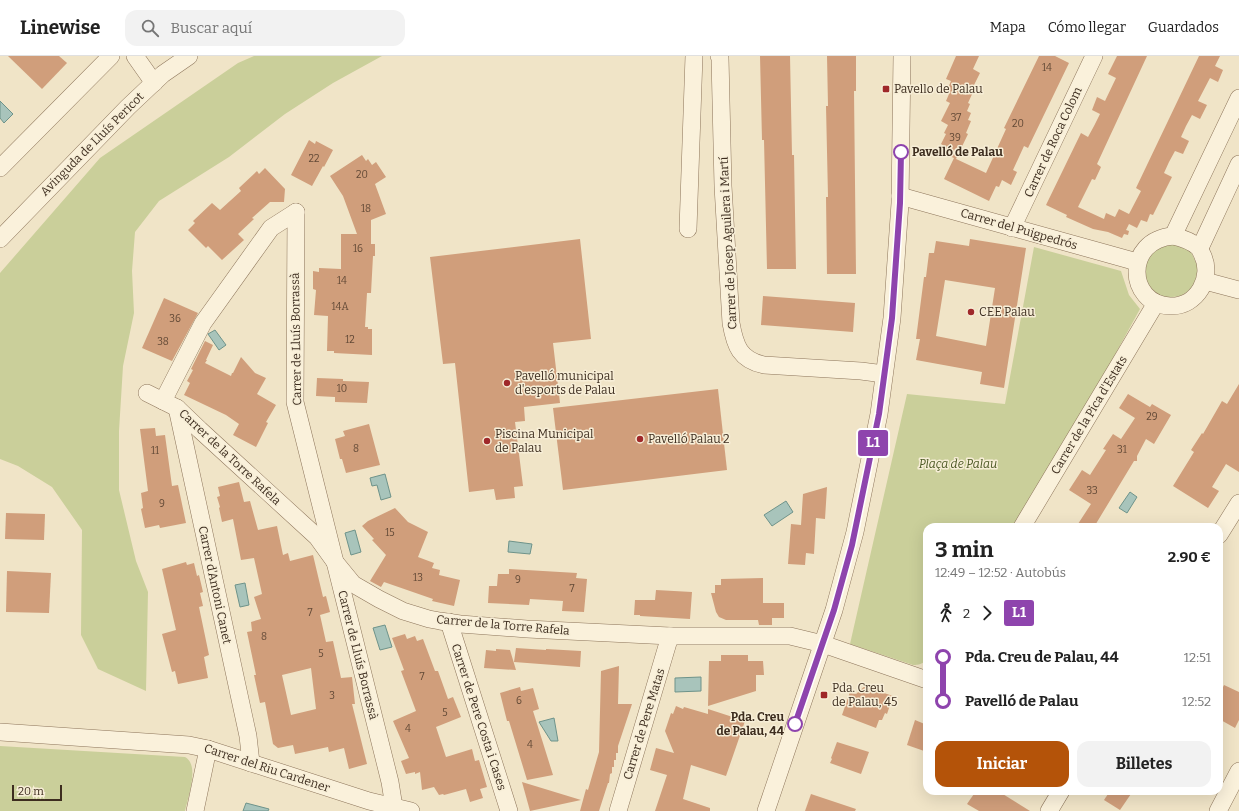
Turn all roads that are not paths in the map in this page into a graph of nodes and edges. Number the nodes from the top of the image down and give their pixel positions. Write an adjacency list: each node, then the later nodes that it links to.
1 (112, 56): 11 (street)
2 (135, 56): 8 (street)
3 (189, 56): 8 (street, Avinguda de Lluís Pericot)
4 (694, 56): 14 (street)
5 (719, 56): 22 (street, Carrer de Josep Aguilera i Martí)
6 (902, 56): 12 (street)
7 (1094, 56): 13 (street, Carrer de Roca Colom)
8 (154, 83): 16 (street, Avinguda de Lluís Pericot)
9 (1239, 98): 15 (street)
10 (1239, 164): 17 (street)
11 (0, 168)
12 (900, 196): 13 (street, Carrer del Puigpedrós); 22 (street)
13 (1012, 228): 18 (street, Carrer del Puigpedrós)
14 (688, 229)
15 (1173, 236): 17 (street); 18 (street)
16 (0, 239)
17 (1200, 248): 19 (street)
18 (1138, 262): 21 (street)
19 (1205, 281): 20 (street); 21 (street)
20 (1239, 290)
21 (1156, 303): 26 (street, Carrer de la Pica d'Estats)
22 (884, 374): 31 (street)
23 (147, 393): 24 (street, Carrer de la Torre Rafela)
24 (170, 405): 28 (street, Carrer de la Torre Rafela); 28 (street, Carrer de Lluís Borrassà); 35 (street, Carrer d'Antoni Canet)
25 (1239, 503): 27 (street)
26 (1024, 523)
27 (1223, 529)
28 (335, 562): 29 (street, Carrer de la Torre Rafela); 39 (street, Carrer de Lluís Borrassà)
29 (449, 622): 30 (street, Carrer de la Torre Rafela); 42 (street, Carrer de Pere Costa i Cases)
30 (670, 636): 31 (street, Carrer de la Torre Rafela); 43 (street, Carrer de Pere Matas)
31 (823, 644): 32 (street, Carrer de la Torre Rafela); 44 (street)
32 (923, 679)
33 (0, 732): 34 (street, Carrer del Riu Cardener)
34 (208, 748): 35 (street, Carrer del Riu Cardener); 40 (street)
35 (251, 763): 38 (street, Carrer del Riu Cardener)
36 (1239, 772): 46 (street)
37 (1059, 795): 45 (street)
38 (368, 806): 39 (street, Carrer del Riu Cardener)
39 (394, 807): 41 (street, Carrer del Riu Cardener)
40 (195, 811)
41 (411, 811)
42 (509, 811)
43 (618, 811)
44 (766, 811)
45 (1049, 811)
46 (1218, 811)

